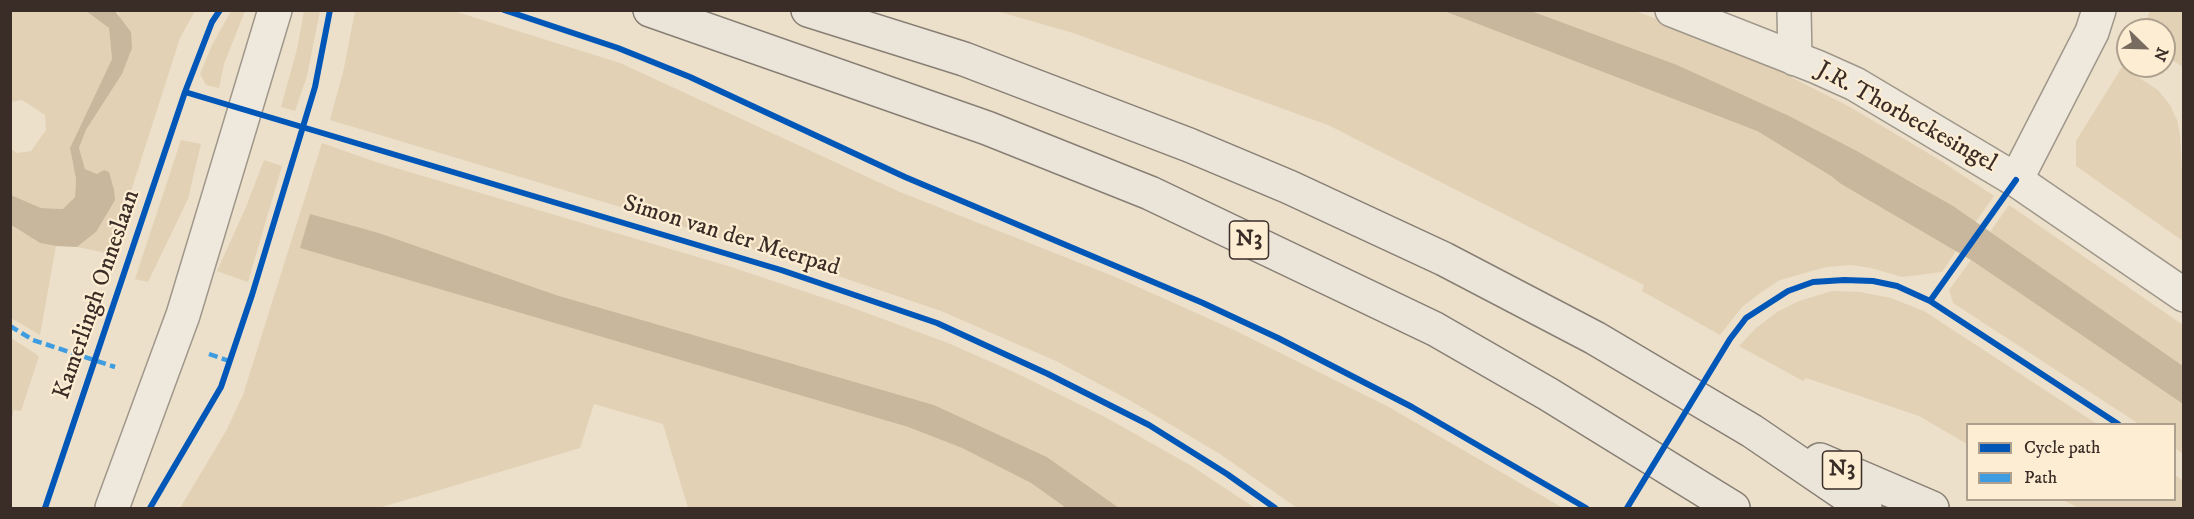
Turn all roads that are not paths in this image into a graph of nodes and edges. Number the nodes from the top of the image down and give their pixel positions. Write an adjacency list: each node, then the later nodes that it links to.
1 (275, 10): 11 (street)
2 (650, 10): 12 (main road, N3)
3 (808, 10): 10 (main road, N3)
4 (1672, 10): 7 (street, J.R. Thorbeckesingel)
5 (1794, 10): 7 (street)
6 (2099, 10): 8 (street)
7 (1795, 59): 8 (street, J.R. Thorbeckesingel)
8 (2016, 180): 9 (street, J.R. Thorbeckesingel)
9 (2184, 295)
10 (1752, 431): 13 (main road, N3); 14 (main road, N3)
11 (112, 508)
12 (1733, 508)
13 (1865, 508)
14 (1932, 508)

